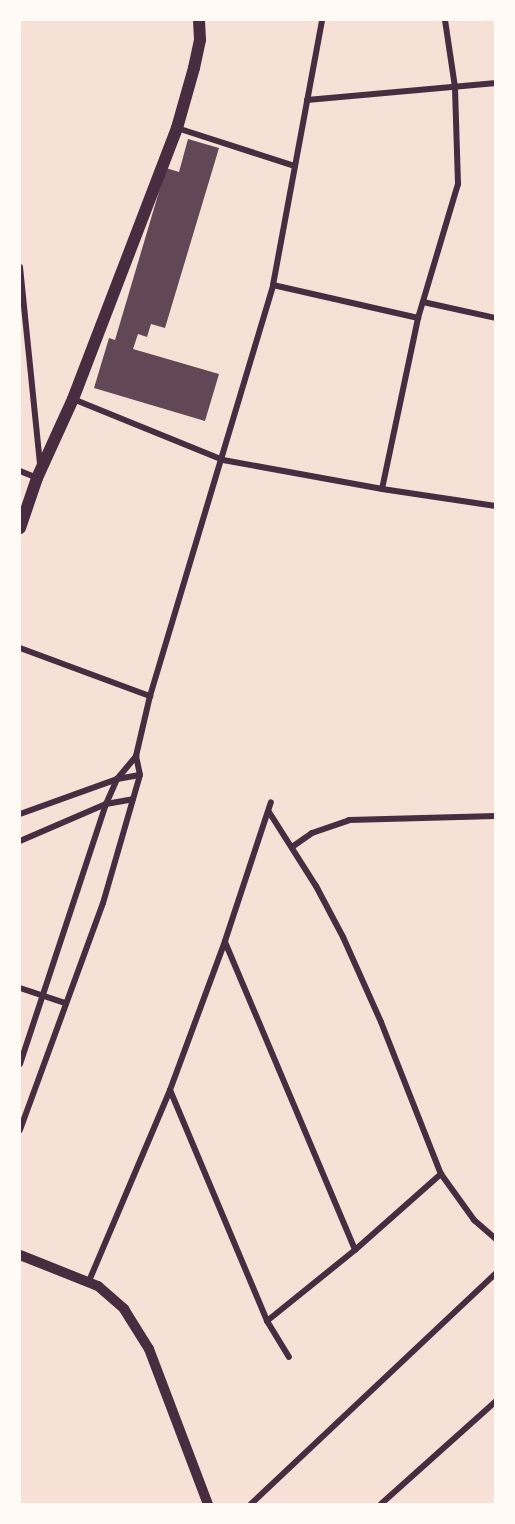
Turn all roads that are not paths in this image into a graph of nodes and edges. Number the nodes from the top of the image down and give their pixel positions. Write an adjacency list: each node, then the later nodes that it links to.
1 (199, 20): 7 (main road)
2 (322, 20): 6 (street)
3 (445, 20): 5 (street)
4 (495, 83): 5 (street)
5 (455, 87): 6 (street); 11 (street)
6 (307, 100): 8 (street)
7 (177, 128): 8 (street); 14 (main road)
8 (295, 166): 10 (street)
9 (20, 267): 17 (street)
10 (273, 285): 12 (street); 15 (street)
11 (423, 303): 12 (street); 13 (street)
12 (418, 318): 18 (street)
13 (495, 318)
14 (73, 399): 15 (street); 17 (main road)
15 (223, 460): 18 (street); 22 (street)
16 (20, 471): 17 (street)
17 (39, 473): 20 (main road)
18 (382, 489): 19 (street)
19 (495, 506)
20 (20, 528)
21 (20, 648): 22 (street)
22 (150, 696): 23 (street)
23 (136, 756): 24 (street); 25 (street)
24 (140, 775): 25 (street); 26 (street)
25 (117, 779): 28 (street); 30 (street)
26 (133, 799): 28 (street); 37 (street)
27 (271, 802): 29 (street)
28 (106, 804): 32 (street); 36 (street)
29 (269, 812): 33 (street); 34 (street)
30 (20, 814)
31 (495, 816): 33 (street)
32 (20, 841)
33 (292, 847): 41 (street)
34 (225, 941): 39 (street); 43 (street)
35 (20, 988): 36 (street)
36 (43, 997): 37 (street); 38 (street)
37 (65, 1003): 40 (street)
38 (20, 1064)
39 (170, 1090): 46 (street); 47 (street)
40 (20, 1130)
41 (441, 1174): 42 (street); 43 (street)
42 (495, 1239)
43 (355, 1250): 47 (street)
44 (20, 1255): 46 (main road)
45 (495, 1273): 51 (street)
46 (89, 1281): 50 (main road)
47 (267, 1321): 48 (street)
48 (289, 1357)
49 (495, 1401): 52 (street)
50 (208, 1504)
51 (251, 1504)
52 (381, 1504)

